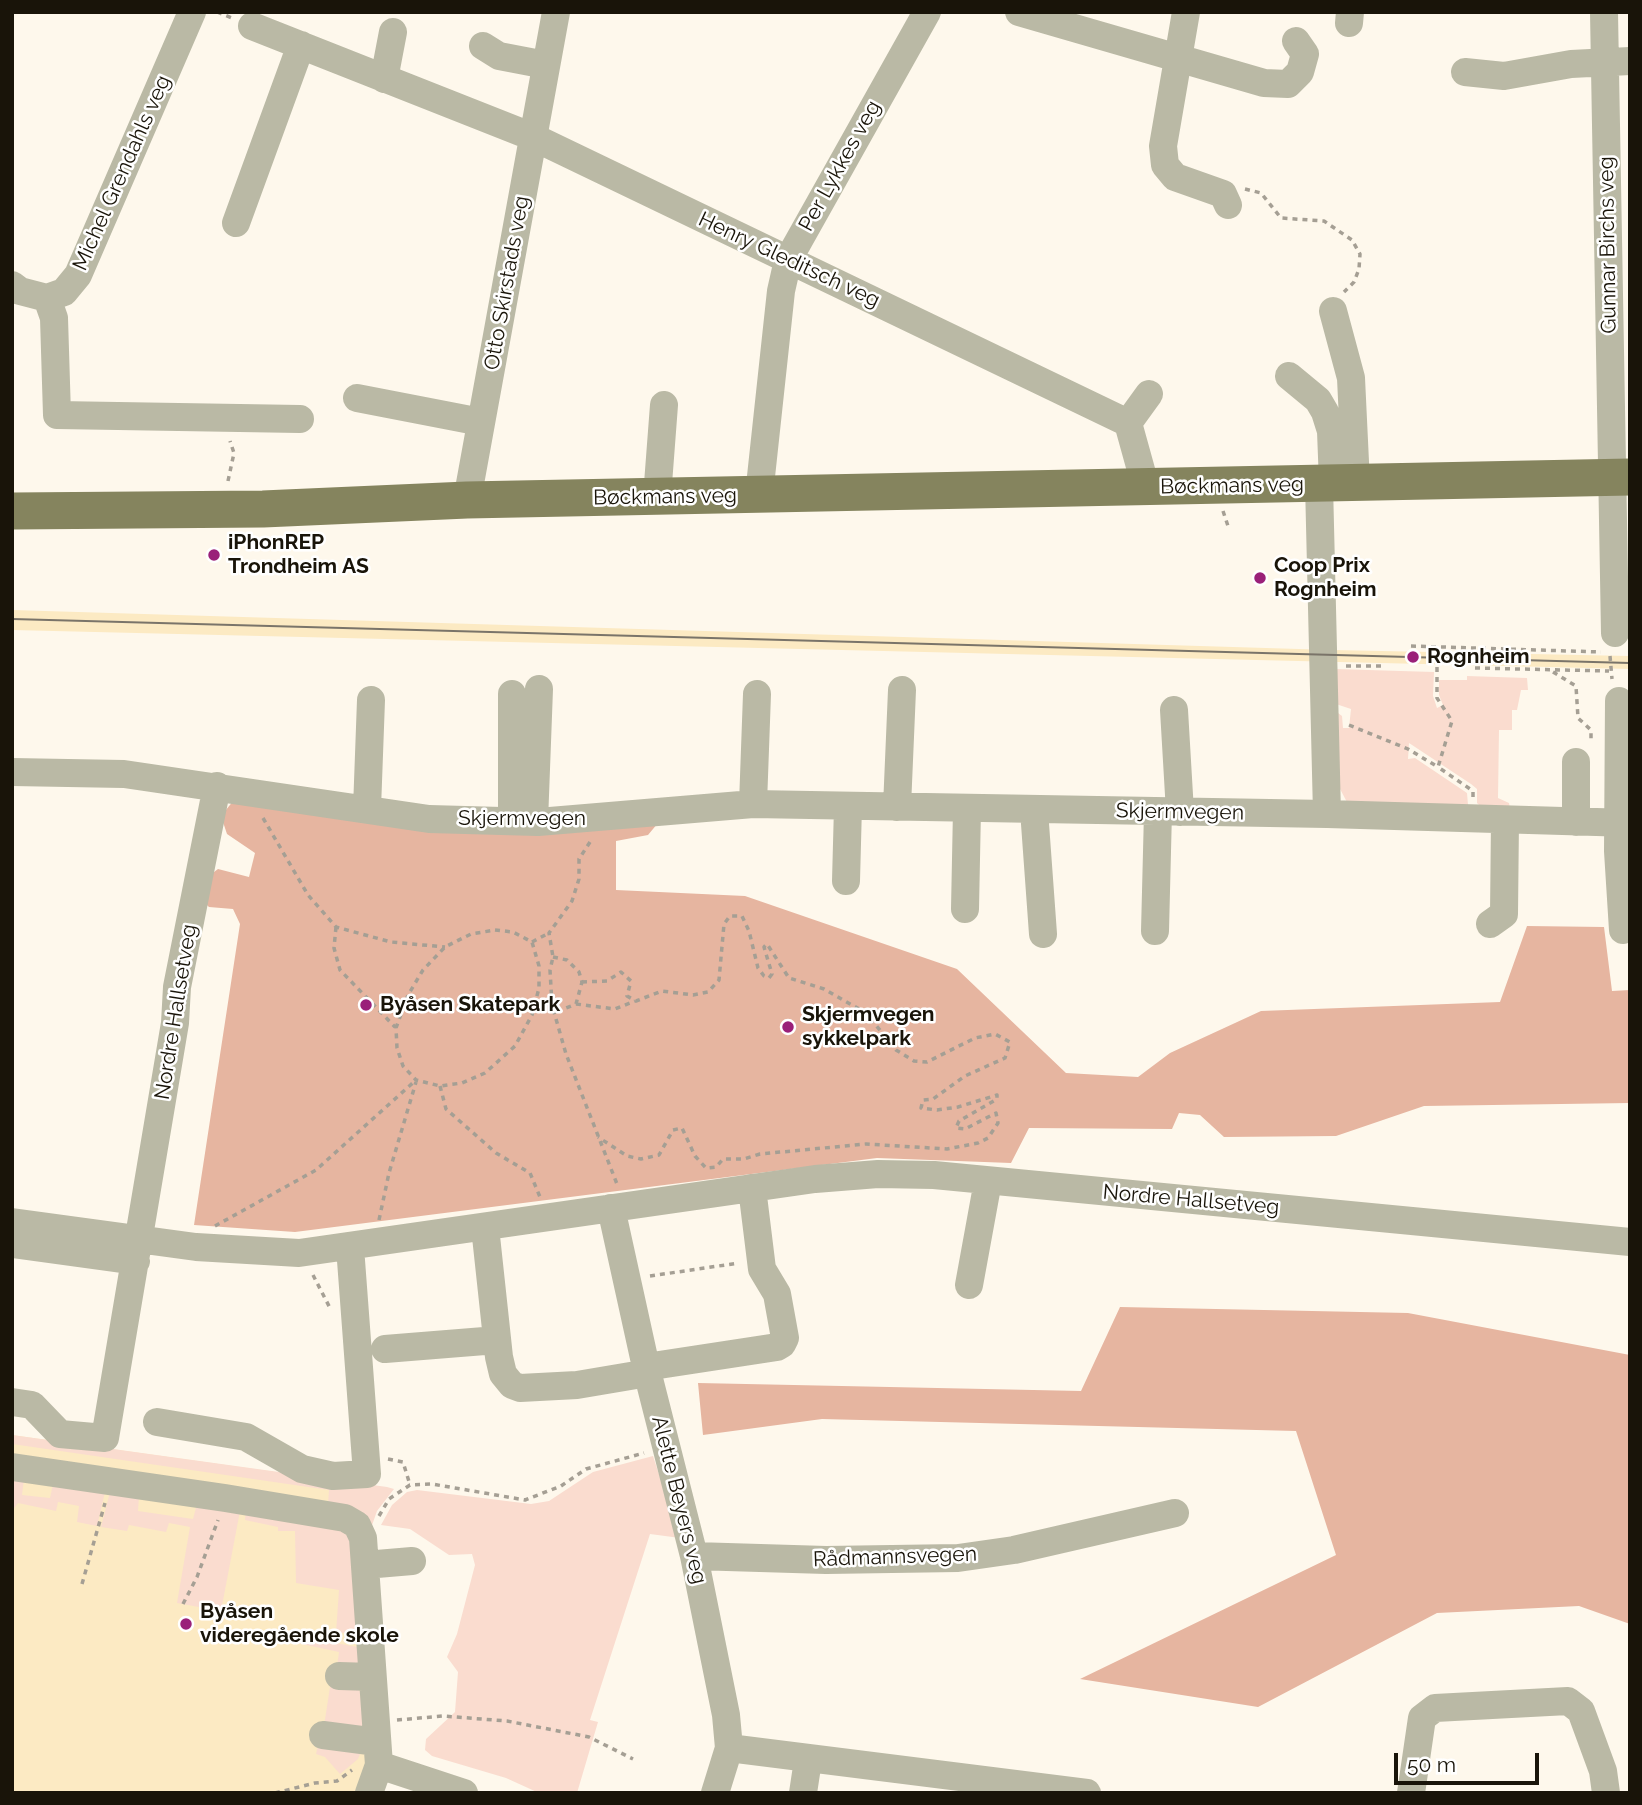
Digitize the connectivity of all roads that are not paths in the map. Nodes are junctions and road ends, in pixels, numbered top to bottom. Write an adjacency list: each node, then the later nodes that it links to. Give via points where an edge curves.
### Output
1 (192, 12): 22 (street, Michel Grendahls veg, via 78,275 64,292)
2 (556, 12): 14 (street, Otto Skirstads veg)
3 (927, 12): 20 (street, Per Lykkes veg)
4 (1186, 12): 12 (street)
5 (1604, 12): 13 (street, Gunnar Birchs veg)
6 (1022, 13): 12 (street)
7 (252, 26): 10 (street, Henry Gleditsch veg)
8 (393, 32): 16 (street)
9 (1296, 41): 12 (street, via 1303,48 1303,62 1288,84 1244,79)
10 (301, 45): 16 (street, Henry Gleditsch veg); 19 (street)
11 (483, 47): 14 (street, via 499,56)
12 (1177, 59): 18 (street, via 1163,146 1166,165 1175,177)
13 (1618, 61): 15 (street, via 1504,76); 31 (street, Gunnar Birchs veg)
14 (545, 65): 17 (street, Otto Skirstads veg)
15 (1465, 72)
16 (384, 79): 17 (street, Henry Gleditsch veg)
17 (533, 137): 20 (street, Henry Gleditsch veg); 29 (street, Otto Skirstads veg)
18 (1225, 200)
19 (236, 223)
20 (788, 260): 30 (street, Henry Gleditsch veg); 34 (street, Per Lykkes veg)
21 (12, 285): 22 (street)
22 (47, 298): 28 (street, via 54,318 57,415)
23 (1334, 311): 32 (street, via 1351,379)
24 (1289, 376): 32 (street, via 1318,400 1325,412)
25 (1149, 394): 30 (street)
26 (357, 398): 29 (street)
27 (664, 405): 35 (street)
28 (300, 419)
29 (481, 422): 36 (street, Otto Skirstads veg)
30 (1128, 423): 33 (street)
31 (1621, 478): 32 (main road, Bøckmans veg); 38 (street)
32 (1336, 483): 33 (main road, Bøckmans veg); 55 (street, Bøckmans veg, via 1323,660)
33 (1146, 488): 34 (main road, Bøckmans veg)
34 (759, 495): 35 (main road, Bøckmans veg)
35 (657, 497): 36 (main road, Bøckmans veg)
36 (467, 500): 37 (main road, Bøckmans veg, via 263,509)
37 (12, 511)
38 (1615, 633)
39 (902, 690): 50 (street)
40 (525, 691): 57 (street)
41 (757, 694): 48 (street)
42 (1619, 701): 59 (street)
43 (363, 709): 51 (street)
44 (1174, 710): 54 (street)
45 (1576, 762): 58 (street)
46 (12, 772): 47 (street, Skjermvegen, via 124,774)
47 (217, 786): 51 (street, Skjermvegen); 74 (street, Nordre Hallsetveg, via 177,987)
48 (753, 804): 49 (street, Skjermvegen); 57 (street, Skjermvegen)
49 (848, 806): 50 (street, Skjermvegen); 60 (street)
50 (898, 807): 52 (street, Skjermvegen)
51 (360, 808): 57 (street, Skjermvegen, via 429,819)
52 (967, 809): 53 (street, Skjermvegen); 61 (street)
53 (1034, 810): 54 (street, Skjermvegen); 65 (street)
54 (1169, 812): 55 (street, Skjermvegen); 64 (street)
55 (1327, 814): 56 (street, Skjermvegen)
56 (1505, 820): 58 (street, Skjermvegen); 62 (street, via 1504,914)
57 (523, 821)
58 (1576, 822): 59 (street, Skjermvegen)
59 (1624, 823): 63 (street)
60 (846, 881)
61 (965, 909)
62 (1490, 924)
63 (1623, 930)
64 (1155, 932)
65 (1043, 934)
66 (988, 1181): 67 (street, Nordre Hallsetveg, via 877,1174); 71 (street, Nordre Hallsetveg); 75 (street)
67 (752, 1188): 68 (street, Nordre Hallsetveg); 78 (street, via 760,1260 777,1294 785,1338 782,1344)
68 (619, 1207): 70 (street, Nordre Hallsetveg); 78 (street, Alette Beyers veg, via 627,1280)
69 (12, 1222): 74 (street, Nordre Hallsetveg)
70 (485, 1227): 73 (street, Nordre Hallsetveg); 76 (street)
71 (1630, 1241)
72 (12, 1244): 74 (street)
73 (362, 1245): 74 (street, Nordre Hallsetveg, via 299,1254); 80 (street, via 357,1341 367,1474 333,1476 302,1469 246,1437)
74 (138, 1250): 79 (street, Nordre Hallsetveg, via 105,1438 60,1434 32,1405)
75 (969, 1285)
76 (497, 1340): 77 (street); 78 (street, via 503,1374 520,1388 577,1385)
77 (385, 1349)
78 (647, 1370): 84 (street, Alette Beyers veg)
79 (12, 1402)
80 (158, 1422)
81 (12, 1467): 83 (street, via 345,1518 357,1525)
82 (1175, 1513): 84 (street, Rådmannsvegen, via 1014,1550 958,1558)
83 (364, 1551): 85 (street); 87 (street)
84 (694, 1556): 89 (street, Alette Beyers veg)
85 (412, 1561)
86 (338, 1676): 87 (street)
87 (372, 1677): 90 (street)
88 (323, 1735): 90 (street)
89 (729, 1748): 91 (street); 95 (street, Alette Beyers veg)
90 (371, 1749): 93 (street); 94 (street)
91 (808, 1760): 92 (street); 96 (street)
92 (1079, 1792)
93 (369, 1793)
94 (464, 1793)
95 (715, 1793)
96 (803, 1793)
97 (1411, 1793): 98 (street, via 1422,1718 1435,1708 1568,1701 1581,1711 1603,1771)
98 (1606, 1793)

